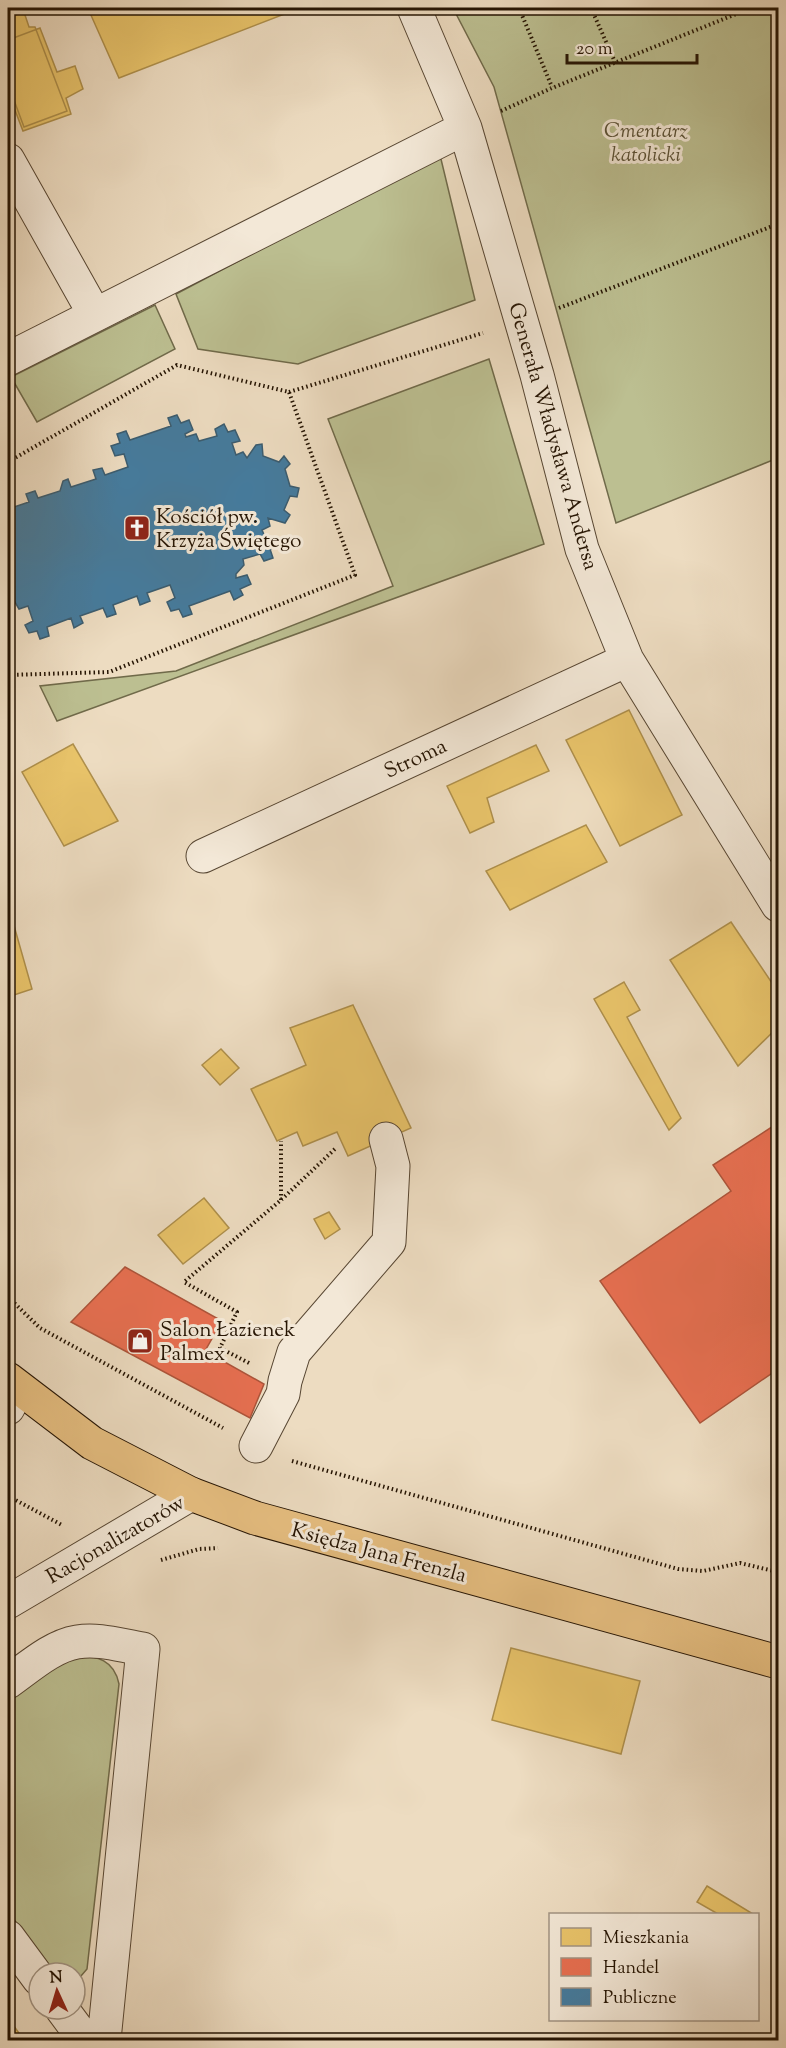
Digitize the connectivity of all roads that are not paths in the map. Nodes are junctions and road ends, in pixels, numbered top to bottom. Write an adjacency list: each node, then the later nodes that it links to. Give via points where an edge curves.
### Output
1 (414, 8): 2 (street, Generała Władysława Andersa)
2 (465, 128): 4 (street); 6 (street, Generała Władysława Andersa, via 582,549)
3 (8, 160): 4 (street)
4 (95, 315): 5 (street)
5 (8, 359)
6 (627, 660): 7 (street, Stroma); 8 (street, Generała Władysława Andersa)
7 (203, 856)
8 (778, 905)
9 (386, 1139): 11 (street, via 393,1166 389,1242 294,1352 283,1394)
10 (11, 1392): 12 (main road, Księdza Jana Frenzla, via 92,1443)
11 (256, 1446)
12 (192, 1494): 13 (street, Racjonalizatorów); 14 (main road, Księdza Jana Frenzla, via 255,1518)
13 (8, 1602)
14 (778, 1662)
15 (8, 1682): 20 (street, via 54,1651 76,1642 143,1649)
16 (8, 1937): 17 (street)
17 (27, 1963)
18 (71, 2021): 19 (street)
19 (85, 2040)
20 (104, 2040)

